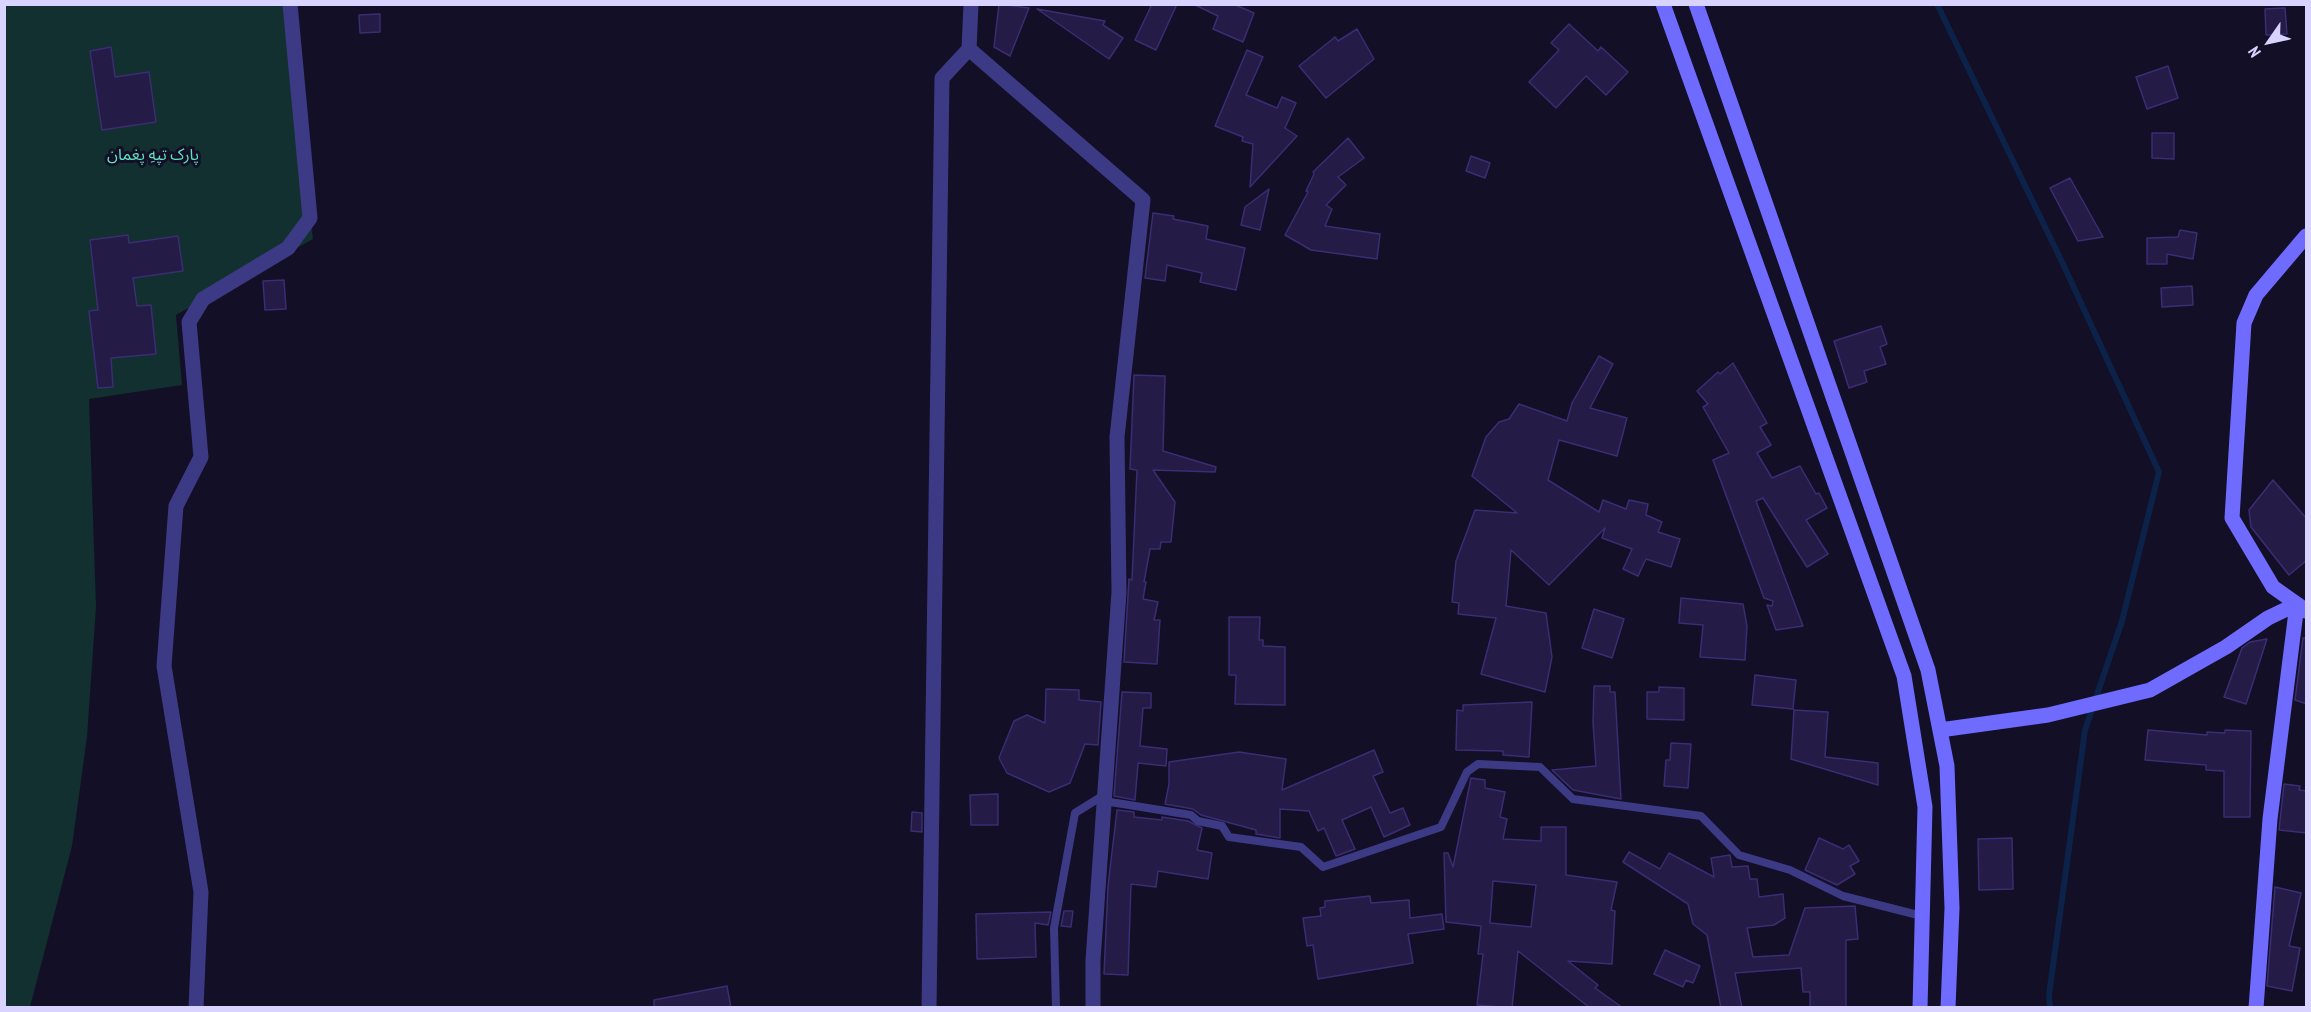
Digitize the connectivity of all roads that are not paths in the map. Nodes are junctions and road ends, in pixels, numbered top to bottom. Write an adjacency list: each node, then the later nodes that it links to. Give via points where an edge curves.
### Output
1 (290, 4): 11 (street, via 310,218 288,248 203,299 189,322 201,458 176,506 164,666 201,892)
2 (971, 4): 5 (street)
3 (1664, 4): 10 (main road, via 1904,676 1924,807)
4 (1696, 4): 8 (main road, via 1928,670)
5 (969, 49): 9 (street, via 1143,200 1117,437 1119,592); 12 (street, via 942,78)
6 (2307, 236): 7 (main road, via 2256,295 2244,323 2232,518 2273,588)
7 (2302, 608): 8 (main road, via 2268,618 2150,690 2048,715); 17 (main road, via 2270,819)
8 (1940, 730): 16 (main road, via 1947,766 1952,896)
9 (1104, 798): 10 (lane, via 1191,815 1198,821 1222,826 1229,837 1301,847 1323,867 1442,827 1467,772 1478,764 1540,767 1572,799 1701,816 1739,855 1790,870 1843,896); 13 (lane, via 1075,813 1054,928); 14 (street)
10 (1922, 916): 15 (main road)
11 (196, 1008)
12 (929, 1008)
13 (1056, 1008)
14 (1093, 1008)
15 (1920, 1008)
16 (1948, 1008)
17 (2256, 1008)

